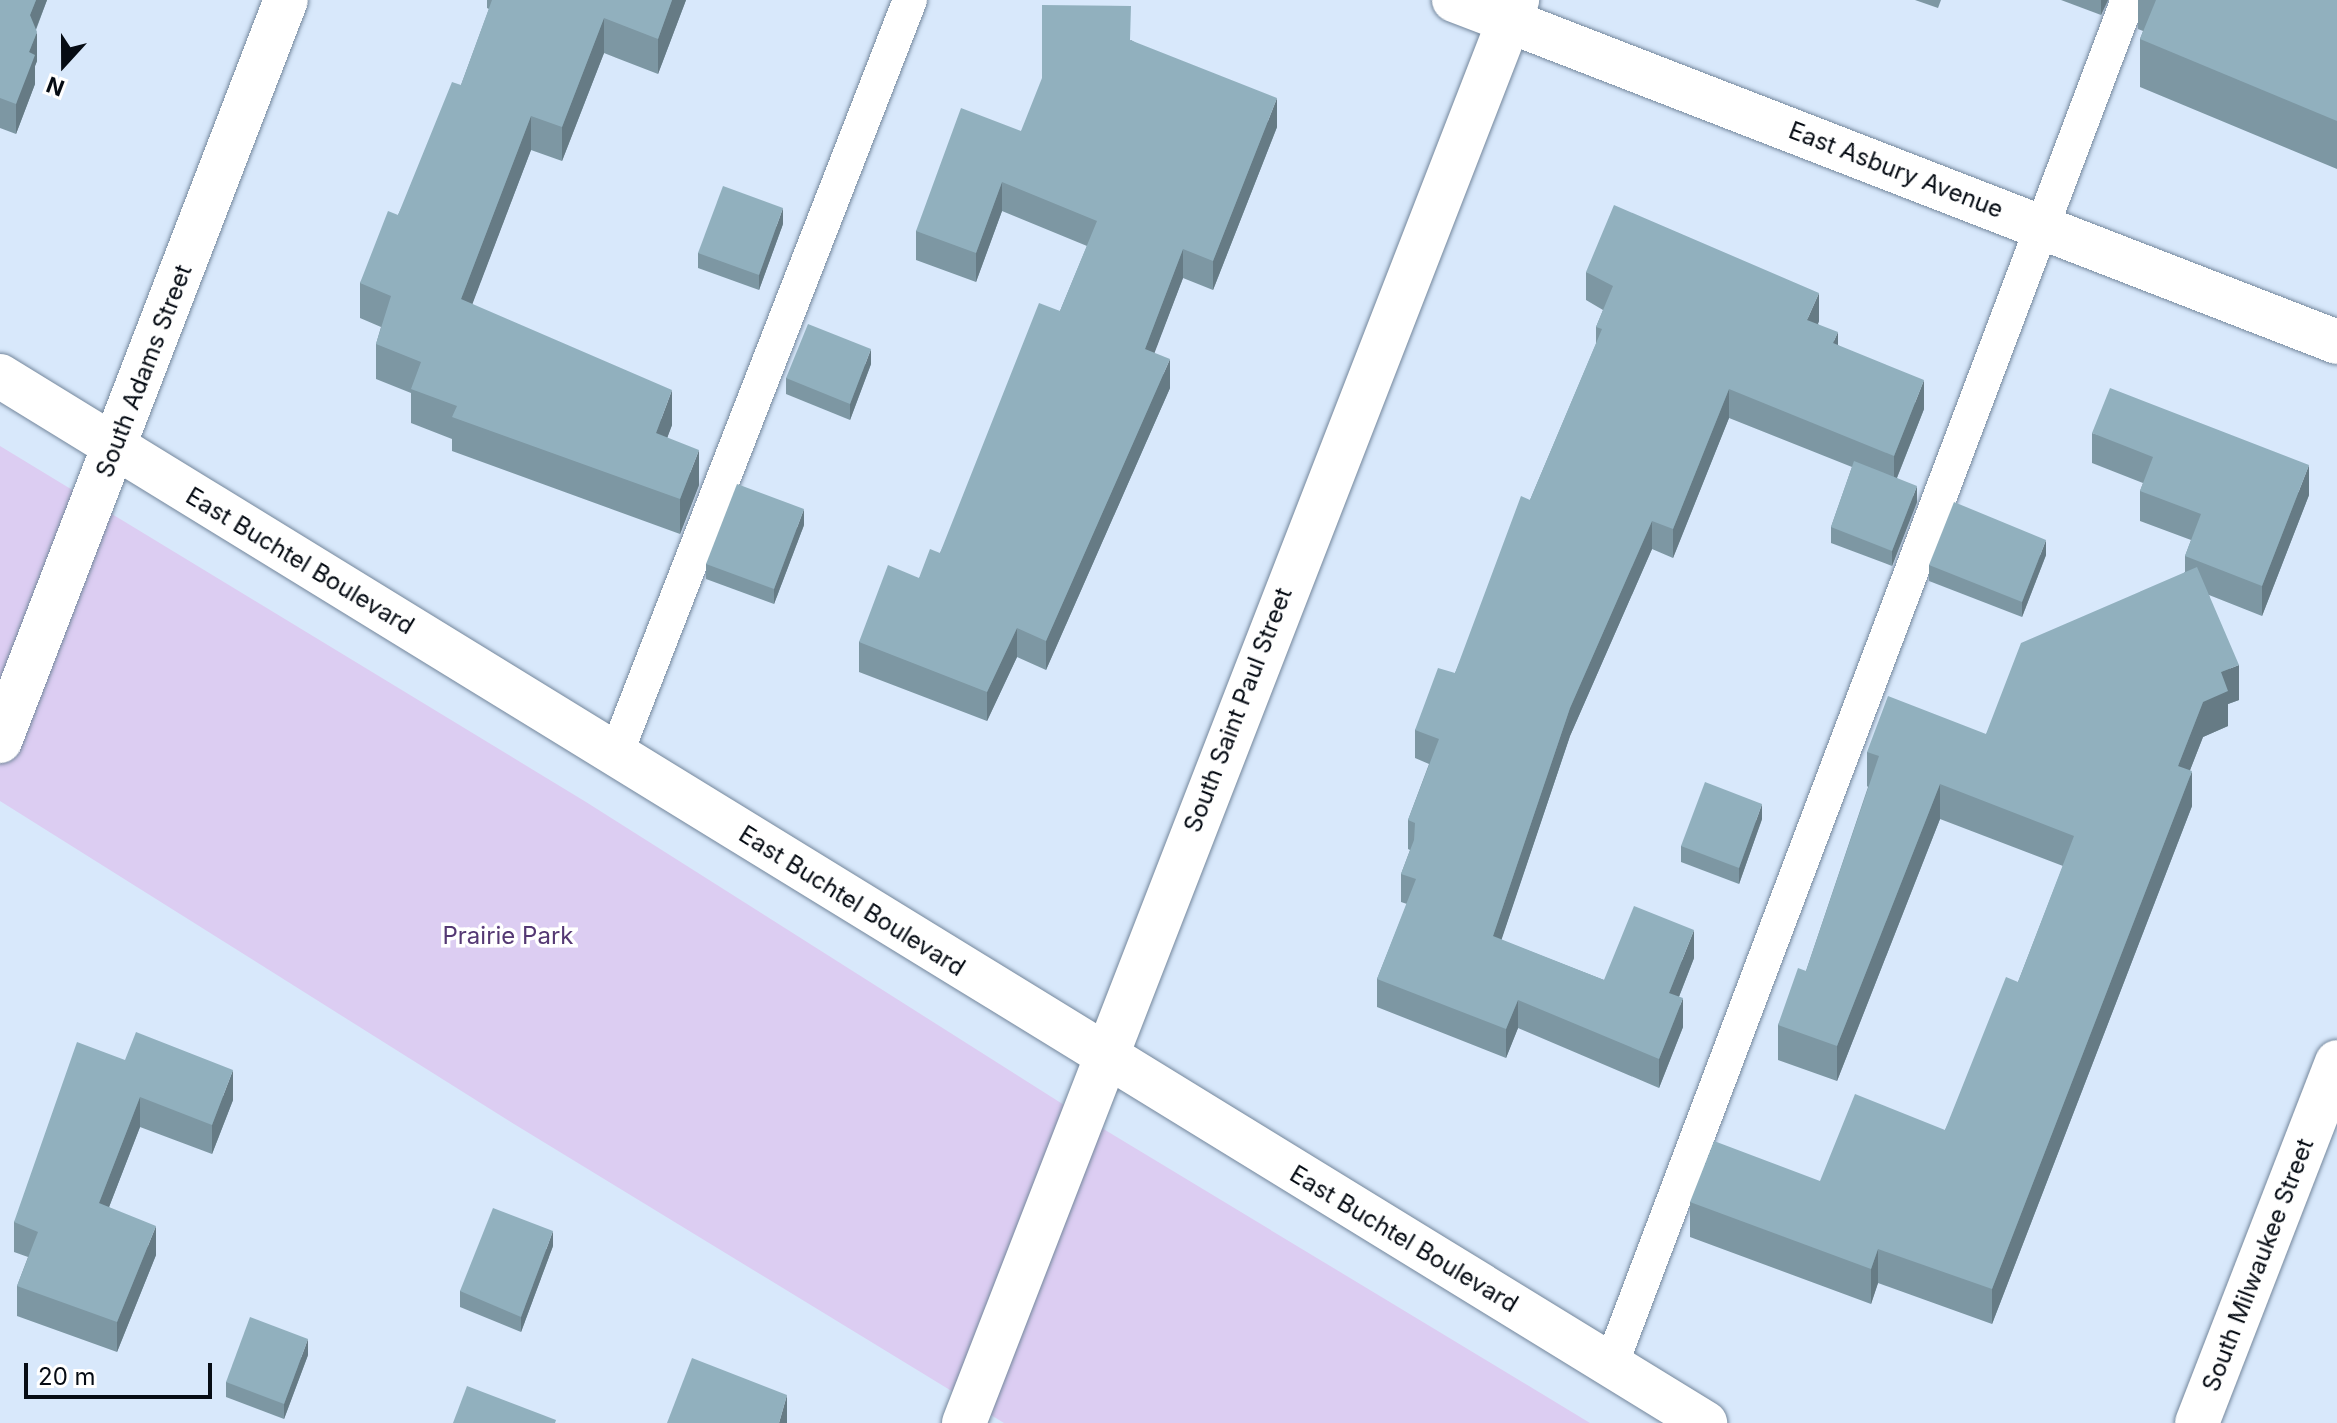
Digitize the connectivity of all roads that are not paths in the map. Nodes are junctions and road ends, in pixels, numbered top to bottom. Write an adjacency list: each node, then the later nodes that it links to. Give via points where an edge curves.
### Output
1 (286, 0): 9 (street, South Adams Street)
2 (910, 0): 11 (lane)
3 (1454, 0): 5 (street, East Asbury Avenue)
4 (2128, 0): 6 (lane)
5 (1513, 10): 6 (street, East Asbury Avenue); 12 (street, South Saint Paul Street)
6 (2040, 226): 7 (street, East Asbury Avenue); 14 (lane)
7 (2337, 342)
8 (0, 376): 9 (street, East Buchtel Boulevard)
9 (114, 447): 10 (street, South Adams Street); 11 (street, East Buchtel Boulevard)
10 (0, 741)
11 (616, 754): 12 (street, East Buchtel Boulevard)
12 (1104, 1058): 14 (street, East Buchtel Boulevard); 15 (street, South Saint Paul Street)
13 (2337, 1062): 17 (street, South Milwaukee Street)
14 (1611, 1365): 16 (street, East Buchtel Boulevard)
15 (964, 1423)
16 (1705, 1423)
17 (2197, 1423)

